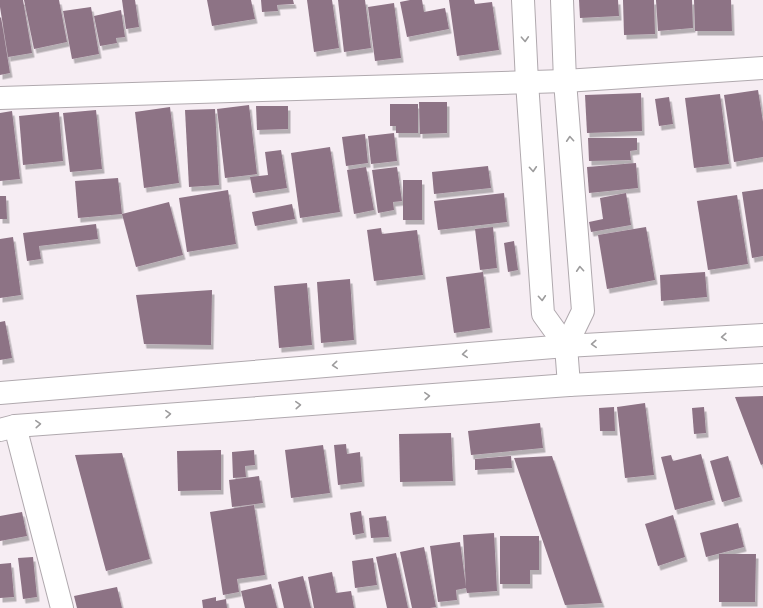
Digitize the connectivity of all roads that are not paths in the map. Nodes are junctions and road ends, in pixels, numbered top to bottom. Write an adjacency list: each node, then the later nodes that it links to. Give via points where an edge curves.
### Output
1 (523, 0): 5 (street, one-way to 5)
2 (562, 0): 4 (street)
3 (763, 68): 4 (street)
4 (565, 81): 5 (street); 8 (street, one-way to 4, via 583,311)
5 (527, 82): 6 (street); 8 (street, one-way to 8, via 543,314)
6 (0, 98)
7 (763, 335): 8 (street, one-way to 8)
8 (566, 346): 10 (street); 11 (street, one-way to 11)
9 (763, 375): 10 (street)
10 (569, 385): 12 (street, one-way to 10)
11 (0, 393)
12 (8, 428): 13 (street)
13 (62, 608)

